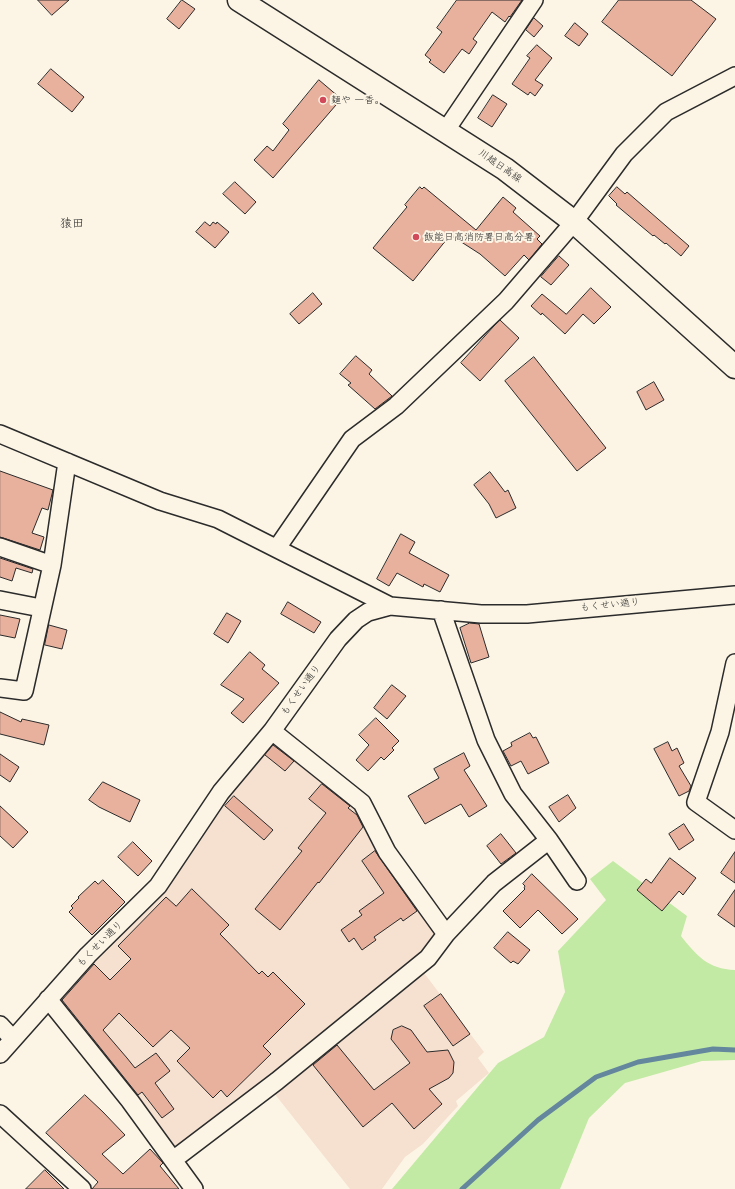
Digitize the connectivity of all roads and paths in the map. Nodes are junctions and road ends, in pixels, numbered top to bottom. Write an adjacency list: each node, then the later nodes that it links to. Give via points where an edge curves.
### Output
1 (239, 0): 4 (main road, 川越日高線)
2 (534, 0): 4 (street)
3 (735, 76): 5 (street, via 666,112 624,154)
4 (446, 130): 5 (main road, 川越日高線, via 505,169)
5 (574, 222): 6 (main road, 川越日高線); 10 (street, via 506,301 448,358 396,406 352,439)
6 (735, 367)
7 (0, 434): 8 (street)
8 (67, 462): 10 (street, via 160,501 218,519); 11 (street)
9 (0, 547): 11 (street)
10 (277, 548): 14 (street)
11 (52, 565): 15 (street)
12 (735, 595): 16 (street, もくせい通り, via 527,614 481,614)
13 (0, 600): 15 (street)
14 (390, 606): 16 (street, もくせい通り); 19 (street, もくせい通り, via 368,612 342,634)
15 (41, 608): 18 (street, via 24,691)
16 (440, 610): 21 (street, via 486,740 512,794)
17 (735, 663): 20 (street, via 720,732 696,802)
18 (0, 688)
19 (272, 731): 23 (street, via 362,803 387,852); 24 (street, もくせい通り, via 221,792 158,886 88,955)
20 (735, 830)
21 (549, 840): 22 (street); 23 (street, via 494,883)
22 (577, 881)
23 (446, 934): 29 (street, via 428,958 278,1081)
24 (48, 999): 26 (street, もくせい通り); 29 (street, via 130,1101)
25 (0, 1025): 26 (street)
26 (13, 1039): 27 (street, もくせい通り)
27 (0, 1054)
28 (0, 1114): 30 (street)
29 (173, 1160): 31 (street)
30 (82, 1189)
31 (194, 1189)

